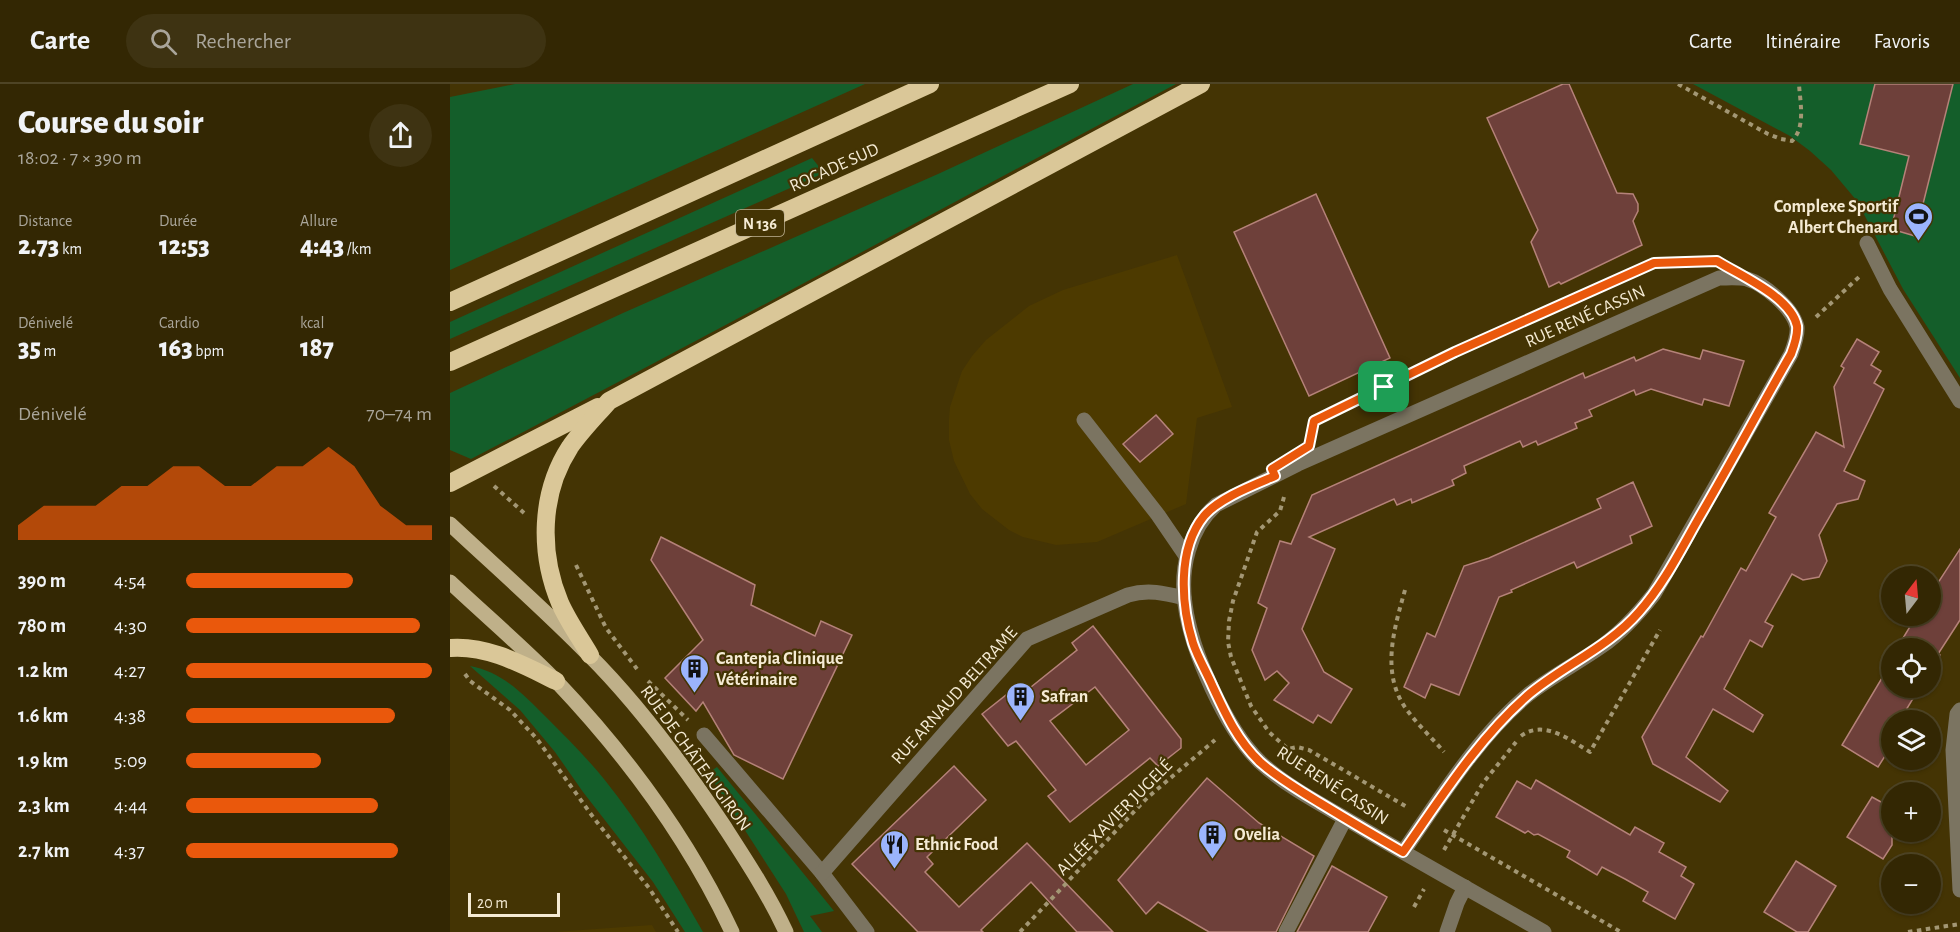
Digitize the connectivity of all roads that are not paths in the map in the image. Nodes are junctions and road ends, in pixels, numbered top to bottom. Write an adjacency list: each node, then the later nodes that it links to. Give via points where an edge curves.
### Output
1 (930, 84): 5 (highway, ROCADE SUD)
2 (1070, 84): 6 (highway, ROCADE SUD / N 136)
3 (1201, 84): 8 (highway)
4 (1867, 243): 7 (street, via 1890,289)
5 (450, 302)
6 (450, 362)
7 (1960, 400)
8 (609, 401): 10 (highway); 16 (highway, via 569,448 552,490 545,533 550,575 561,605)
9 (1084, 420): 12 (street)
10 (450, 483)
11 (450, 524): 16 (main road, RUE DE CHÂTEAUGIRON)
12 (1186, 556): 14 (street, RUE RENÉ CASSIN); 21 (street, RUE RENÉ CASSIN, via 1197,527 1216,505 1719,278 1746,279 1763,286 1792,316 1797,328 1791,354 1654,594 1603,645 1557,673 1502,720)
13 (450, 582): 17 (main road)
14 (1184, 598): 20 (street, RUE RENÉ CASSIN, via 1194,645 1231,726 1245,746 1269,770); 22 (street, RUE ARNAUD BELTRAME, via 1140,591 1026,639)
15 (450, 648): 17 (highway, via 487,652)
16 (590, 655): 26 (main road, RUE DE CHÂTEAUGIRON, via 643,715 699,789 744,856)
17 (556, 681): 25 (main road, via 647,788 684,842)
18 (1960, 710): 24 (street, via 1953,750)
19 (704, 735): 22 (street)
20 (1345, 819): 21 (street, RUE RENÉ CASSIN); 28 (street)
21 (1403, 852): 23 (street, RUE RENÉ CASSIN)
22 (822, 873): 27 (street)
23 (1465, 887): 29 (street); 30 (street, RUE RENÉ CASSIN)
24 (1960, 890)
25 (732, 932)
26 (786, 932)
27 (867, 932)
28 (1286, 932)
29 (1447, 932)
30 (1544, 932)

